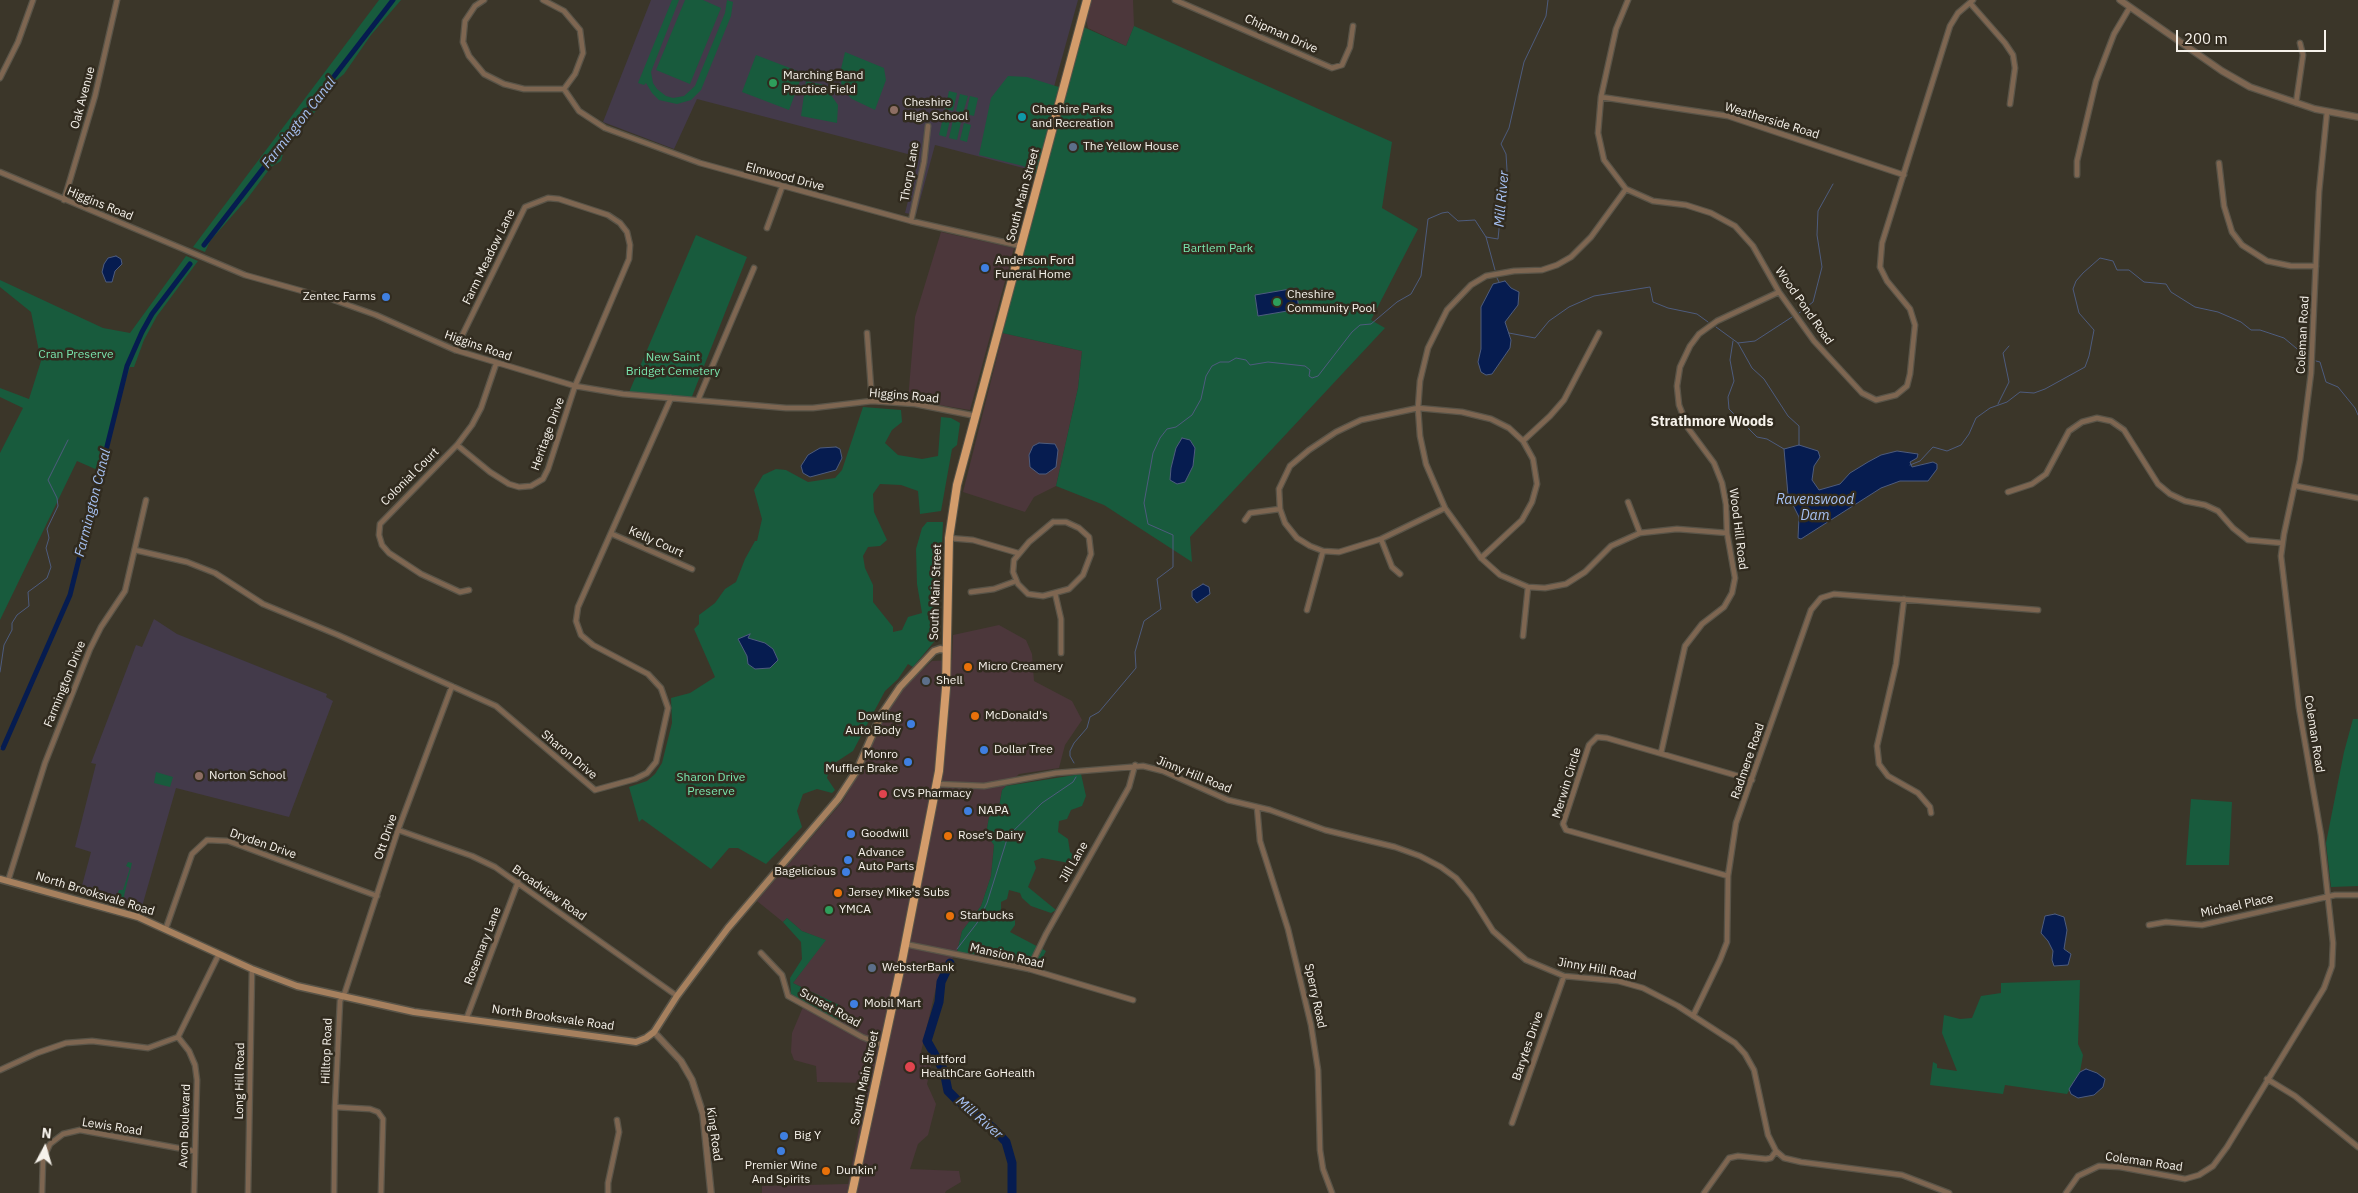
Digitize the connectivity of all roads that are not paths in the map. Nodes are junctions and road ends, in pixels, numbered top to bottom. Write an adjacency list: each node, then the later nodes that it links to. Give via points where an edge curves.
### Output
1 (33, 0): 13 (street, via 18,42)
2 (117, 0): 27 (street, Oak Avenue, via 95,96)
3 (484, 0): 14 (street, via 475,6 465,21 463,42 469,56 484,74 524,89)
4 (543, 0): 14 (street, via 564,11 580,30 583,53 575,74)
5 (1087, 0): 30 (highway, South Main Street)
6 (1175, 0): 11 (street, Chipman Drive, via 1332,68 1342,65 1350,47)
7 (1628, 0): 15 (street, via 1616,29)
8 (2120, 0): 10 (street)
9 (1972, 2): 17 (street, via 2013,56 2015,68); 23 (street, Wood Pond Road, via 1958,13 1950,26)
10 (2130, 7): 16 (street, via 2240,82); 24 (street, via 2114,34 2096,81 2077,161)
11 (1353, 26)
12 (2300, 43): 16 (street, via 2303,55)
13 (0, 78)
14 (564, 89): 25 (street, Elmwood Drive, via 579,111 605,128 700,163)
15 (1601, 97): 23 (street, Weatherside Road, via 1728,116); 26 (street, via 1598,133 1604,160)
16 (2296, 103): 18 (street)
17 (2010, 104)
18 (2327, 112): 19 (street); 31 (street, Coleman Road, via 2320,174)
19 (2358, 117)
20 (928, 126): 28 (street, Thorp Lane)
21 (2219, 163): 31 (street, via 2224,206 2232,232 2242,245 2267,261 2291,266)
22 (0, 172): 27 (street, Higgins Road)
23 (1904, 175): 33 (street, Wood Pond Road, via 1879,257 1887,281 1910,309 1916,325 1910,374 1904,389 1882,400 1862,393 1814,341)
24 (2077, 175)
25 (782, 187): 28 (street, Elmwood Drive); 29 (street)
26 (1626, 189): 33 (street, Wood Pond Road, via 1653,200 1710,213 1735,226 1753,246); 42 (street, via 1571,257 1542,270 1508,271 1486,276 1458,297 1443,318 1428,350 1420,381)
27 (64, 200): 36 (street, Higgins Road, via 245,274 376,315)
28 (911, 221): 30 (street, Elmwood Drive)
29 (767, 228)
30 (1021, 246): 43 (highway, South Main Street)
31 (2316, 266): 46 (street, Coleman Road, via 2312,368)
32 (754, 268): 40 (street)
33 (1779, 292): 55 (street, Wood Hill Road, via 1717,321 1699,334 1680,367 1679,405 1688,428 1714,463 1722,483)
34 (867, 333): 41 (street)
35 (1599, 333): 44 (street, via 1564,400)
36 (455, 350): 37 (street, Higgins Road); 38 (street, Farm Meadow Lane, via 525,207 548,198 559,199 608,215 627,232 630,245 629,258)
37 (496, 364): 38 (street, Higgins Road); 45 (street, Colonial Court, via 481,408)
38 (575, 386): 39 (street, Higgins Road); 45 (street, Heritage Drive, via 548,469 543,478 531,486 509,484)
39 (671, 398): 40 (street, Higgins Road); 56 (street, Sharon Drive)
40 (698, 400): 41 (street, Higgins Road, via 814,408)
41 (872, 401): 43 (street, Higgins Road, via 916,404)
42 (1418, 408): 44 (street, via 1462,412 1491,419 1509,428); 51 (street, via 1426,464); 52 (street, via 1361,420 1308,450 1290,466 1284,478 1280,489)
43 (976, 416): 57 (highway, South Main Street, via 957,485)
44 (1523, 441): 63 (street, via 1533,459 1537,484 1532,502 1522,520)
45 (457, 445): 68 (street, Colonial Court, via 387,515 380,524 379,535 382,546 389,553 421,574 460,592)
46 (2296, 486): 48 (street); 59 (street, Coleman Road)
47 (2008, 492): 59 (street, via 2032,484 2046,474 2069,431 2082,422 2097,418 2111,421 2124,430 2158,484 2170,494 2218,511 2248,540)
48 (2358, 498)
49 (146, 500): 60 (street, Farmington Drive)
50 (1628, 502): 54 (street)
51 (1444, 508): 58 (street); 63 (street)
52 (1280, 509): 53 (street, via 1250,514); 61 (street, via 1285,523 1297,538)
53 (1245, 520)
54 (1640, 533): 55 (street, via 1677,529); 67 (street, via 1611,546 1586,572 1566,584)
55 (1727, 533): 78 (street, Wood Hill Road, via 1735,578 1732,594 1724,607 1702,624 1685,646)
56 (612, 534): 64 (street, Kelly Court); 77 (street, Sharon Drive, via 578,607 576,621 581,635 593,645 648,674 661,688 668,708 656,762 647,773 595,790 496,706)
57 (949, 538): 62 (street, via 973,540); 75 (highway, South Main Street)
58 (1380, 539): 61 (street, via 1339,552); 65 (street, via 1392,567)
59 (2282, 543): 91 (street, Coleman Road, via 2299,708 2316,801)
60 (135, 550): 77 (street, Sharon Drive, via 186,562 215,573 263,604); 87 (street, Farmington Drive, via 125,592 90,649 45,763)
61 (1323, 551): 72 (street)
62 (1018, 553): 66 (street, via 1013,572); 70 (street, via 1053,522 1066,522 1089,537 1092,554 1083,575 1069,589)
63 (1481, 558): 67 (street, via 1500,575)
64 (692, 569)
65 (1400, 574)
66 (1016, 580): 69 (street, via 994,589); 70 (street, via 1028,594 1043,596)
67 (1528, 587): 74 (street)
68 (469, 590)
69 (971, 592)
70 (1055, 593): 76 (street, via 1061,619)
71 (1904, 599): 73 (street, Radmere Road); 80 (street, Radmere Road, via 1834,594 1821,598 1811,610); 83 (street, via 1896,664 1877,746 1879,764 1888,776 1918,793)
72 (1307, 610)
73 (2038, 610)
74 (1522, 636)
75 (946, 650): 81 (highway, South Main Street); 100 (main road, via 940,655 930,656 891,699 857,770 838,798 728,928)
76 (1061, 653)
77 (452, 686): 84 (street, Ott Drive)
78 (1661, 753): 80 (street, Merwin Circle); 85 (street, Merwin Circle, via 1597,737 1589,744 1564,827)
79 (1135, 766): 81 (street, Jinny Hill Road, via 1051,774 984,786); 82 (street, Jinny Hill Road, via 1155,768 1217,797); 98 (street, Jill Lane, via 1129,787 1061,906)
80 (1752, 780): 85 (street, Radmere Road, via 1736,824)
81 (937, 784): 94 (highway, South Main Street)
82 (1257, 807): 99 (street, Jinny Hill Road, via 1337,834 1406,850 1431,860 1463,886 1493,930 1514,951 1537,966); 124 (street, Sperry Road, via 1262,848 1288,929 1311,1025 1318,1070 1320,1150)
83 (1931, 813)
84 (398, 830): 88 (street, Broadview Road, via 472,856); 90 (street, Ott Drive)
85 (1728, 876): 103 (street, Radmere Road, via 1726,942)
86 (0, 879): 87 (main road, North Brooksvale Road)
87 (8, 880): 93 (main road, North Brooksvale Road, via 139,917)
88 (518, 882): 100 (street, Broadview Road); 104 (street, Rosemary Lane)
89 (2358, 895): 91 (street, Michael Place)
90 (377, 896): 93 (street, Dryden Drive, via 228,841 207,840 192,854); 101 (street, Ott Drive)
91 (2328, 897): 92 (street, Michael Place, via 2202,925 2160,922); 109 (street, Coleman Road, via 2333,943 2330,973)
92 (2149, 925)
93 (166, 928): 96 (main road, North Brooksvale Road)
94 (905, 944): 98 (street, Mansion Road); 107 (highway, South Main Street)
95 (761, 953): 107 (street, Sunset Road, via 782,976 788,996)
96 (219, 954): 97 (main road, North Brooksvale Road); 106 (street)
97 (252, 969): 101 (main road, North Brooksvale Road, via 297,986); 118 (street, Long Hill Road)
98 (1030, 969): 102 (street, Mansion Road)
99 (1564, 976): 103 (street, Jinny Hill Road, via 1630,984 1664,998); 112 (street, Barytes Drive)
100 (677, 996): 105 (main road)
101 (342, 997): 104 (main road, North Brooksvale Road, via 414,1012); 110 (street, Hilltop Road, via 338,1008)
102 (1133, 1000)
103 (1693, 1016): 115 (street, Jinny Hill Road, via 1734,1043 1749,1060 1756,1076 1768,1135)
104 (467, 1017): 105 (main road, North Brooksvale Road, via 636,1042)
105 (654, 1032): 122 (street, King Road, via 681,1061 692,1080 703,1114)
106 (178, 1037): 108 (street, via 148,1048 92,1041 66,1043); 114 (street, Avon Boulevard, via 189,1051 197,1080)
107 (883, 1045): 123 (highway, South Main Street)
108 (0, 1070)
109 (2267, 1079): 113 (street, via 2311,1108); 127 (street, Coleman Road, via 2227,1147 2205,1172 2178,1179 2099,1166 2078,1176)
110 (335, 1107): 119 (street, Hilltop Road); 120 (street, via 370,1109 383,1119)
111 (617, 1120): 121 (street, via 619,1132)
112 (1512, 1123)
113 (2358, 1147)
114 (194, 1151): 116 (street, Lewis Road, via 80,1130 63,1134 50,1144 43,1159); 117 (street, Avon Boulevard)
115 (1776, 1151): 125 (street, via 1766,1159 1729,1158); 126 (street, via 1793,1160 1902,1175)
116 (42, 1193)
117 (194, 1193)
118 (248, 1193)
119 (334, 1193)
120 (381, 1193)
121 (608, 1193)
122 (711, 1193)
123 (852, 1193)
124 (1332, 1193)
125 (1704, 1193)
126 (1949, 1193)
127 (2066, 1193)

